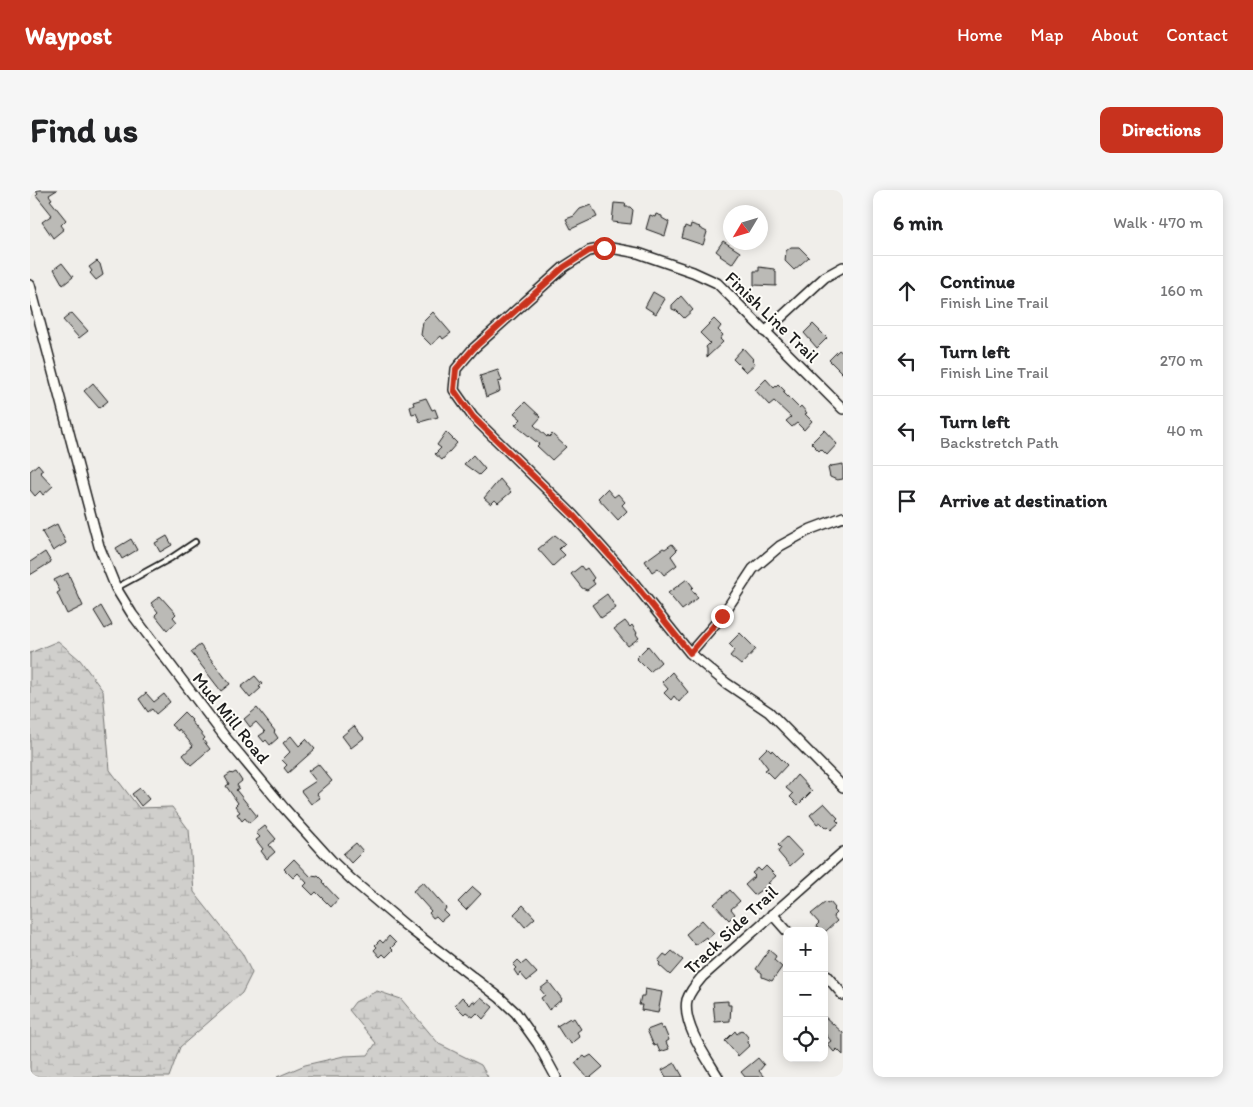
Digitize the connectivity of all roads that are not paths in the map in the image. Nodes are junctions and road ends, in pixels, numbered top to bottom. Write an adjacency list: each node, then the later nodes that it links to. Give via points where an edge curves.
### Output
1 (843, 268): 3 (street, via 825,277)
2 (30, 284): 7 (street, Mud Mill Road, via 99,546)
3 (765, 332): 4 (street, Finish Line Trail); 8 (street, Finish Line Trail, via 717,284 638,253 604,248 589,251 564,267 473,349 456,369 454,390 473,417 573,515 634,583)
4 (843, 409)
5 (843, 517): 8 (street, via 780,546 754,569 722,616)
6 (195, 542): 7 (lane)
7 (116, 588): 15 (street, Mud Mill Road, via 225,737 325,854 406,925 500,998 526,1025)
8 (690, 653): 9 (street, Finish Line Trail, via 769,712)
9 (843, 787)
10 (843, 852): 11 (street, Track Side Trail)
11 (772, 914): 12 (street); 16 (street, Track Side Trail, via 702,977 687,1002 691,1030)
12 (783, 927)
13 (828, 978): 14 (street)
14 (843, 995)
15 (556, 1077)
16 (718, 1077)

